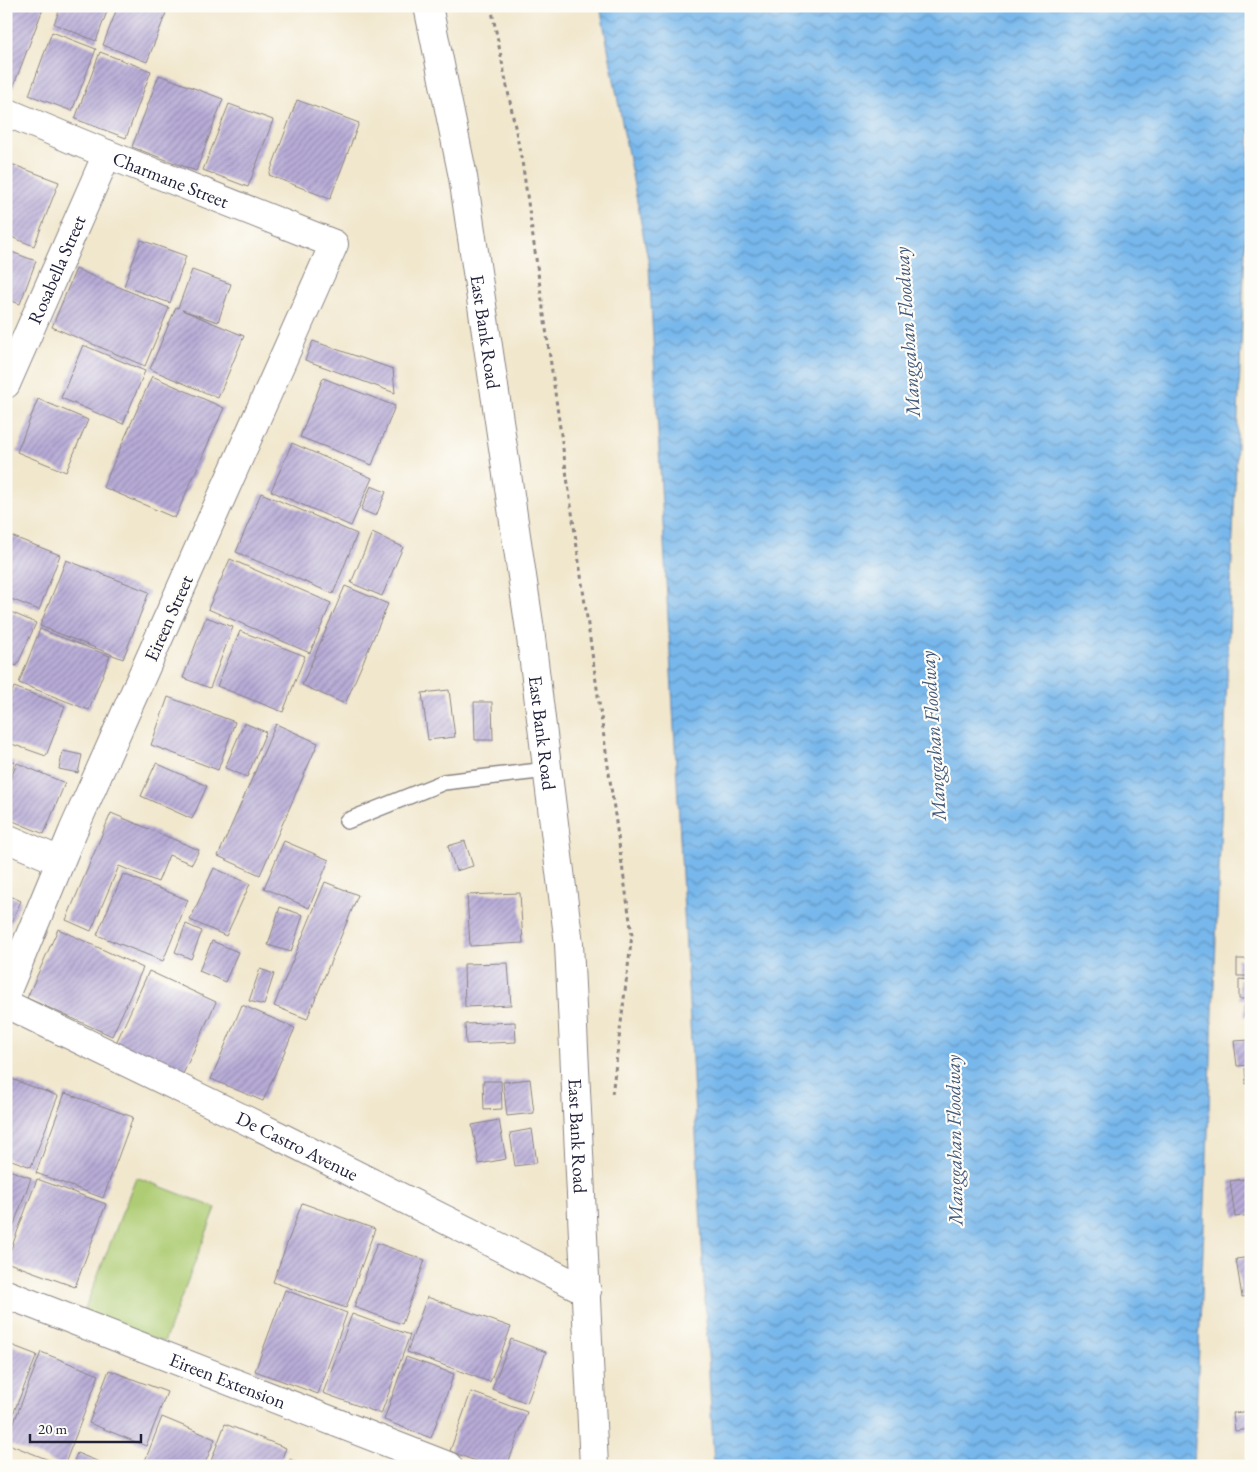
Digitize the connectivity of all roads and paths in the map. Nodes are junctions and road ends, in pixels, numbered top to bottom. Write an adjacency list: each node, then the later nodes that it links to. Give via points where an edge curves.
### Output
1 (428, 6): 7 (street, East Bank Road, via 463,177 530,630)
2 (491, 6): 13 (path, via 524,167 632,935)
3 (6, 112): 4 (street, Charmane Street)
4 (107, 154): 5 (street, Charmane Street); 6 (street, Rosabella Street)
5 (334, 244): 10 (street, Eireen Street)
6 (6, 384)
7 (547, 770): 8 (lane, via 444,782); 14 (street, East Bank Road, via 568,944)
8 (347, 821)
9 (6, 838): 10 (street)
10 (60, 861): 11 (street, Eireen Street)
11 (6, 993)
12 (6, 1004): 14 (street, De Castro Avenue, via 283,1138)
13 (610, 1104)
14 (587, 1292): 17 (street, East Bank Road)
15 (6, 1294): 16 (street, Eireen Extension)
16 (448, 1466)
17 (594, 1466)

